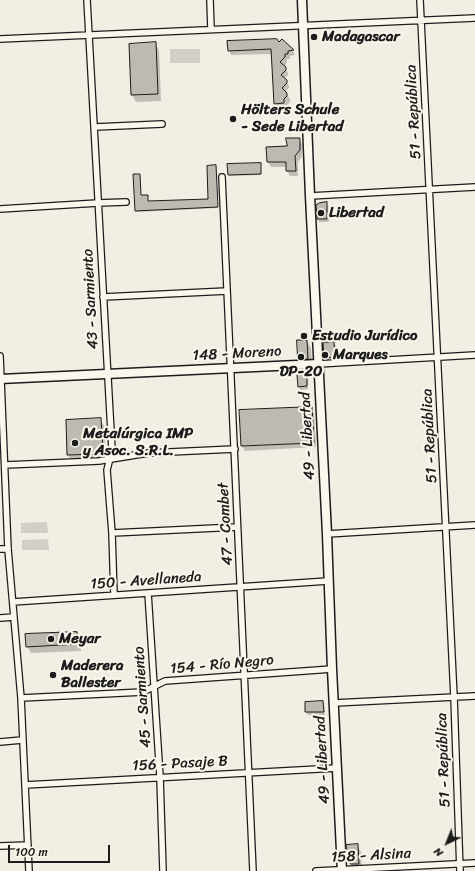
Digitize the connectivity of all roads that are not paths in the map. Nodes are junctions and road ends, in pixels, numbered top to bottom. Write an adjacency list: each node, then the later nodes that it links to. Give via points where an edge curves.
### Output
1 (87, 0): 9 (street, 43 - Sarmiento)
2 (210, 0): 8 (street)
3 (302, 0): 7 (street, 49 - Libertad)
4 (420, 0): 6 (street, 51 - República)
5 (475, 18): 6 (street)
6 (421, 20): 7 (street); 15 (street, 51 - República)
7 (303, 26): 8 (street); 16 (street, 49 - Libertad)
8 (211, 29): 9 (street)
9 (88, 35): 10 (street); 12 (street, 43 - Sarmiento)
10 (0, 40)
11 (162, 124): 12 (street)
12 (95, 127): 18 (street, 43 - Sarmiento)
13 (222, 177): 20 (street, 47 - Combet)
14 (475, 187): 15 (street)
15 (430, 189): 16 (street); 24 (street, 51 - República)
16 (310, 196): 25 (street, 49 - Libertad)
17 (126, 202): 18 (street)
18 (98, 203): 19 (street); 21 (street, 43 - Sarmiento)
19 (0, 209)
20 (227, 290): 21 (street); 26 (street, 47 - Combet)
21 (103, 297): 27 (street, 43 - Sarmiento)
22 (0, 356): 28 (street)
23 (475, 356): 24 (street, 148 - Moreno)
24 (438, 357): 25 (street, 148 - Moreno); 33 (street, 51 - República)
25 (318, 364): 26 (street, 148 - Moreno); 36 (street, 49 - Libertad)
26 (231, 368): 27 (street, 148 - Moreno); 29 (street, 47 - Combet)
27 (108, 374): 28 (street, 148 - Moreno); 30 (street, 43 - Sarmiento, via 112,450)
28 (1, 379): 31 (street)
29 (235, 449): 30 (street, via 148,453); 34 (street, 47 - Combet)
30 (110, 460): 31 (street); 35 (street, 43 - Sarmiento, via 107,470)
31 (5, 465): 38 (street)
32 (475, 525): 33 (street)
33 (446, 526): 36 (street); 51 (street, 51 - República)
34 (237, 527): 35 (street); 40 (street, 47 - Combet)
35 (112, 533): 42 (street, 43 - Sarmiento)
36 (327, 534): 39 (street, 49 - Libertad)
37 (0, 549): 38 (street)
38 (8, 549): 43 (street)
39 (328, 581): 40 (street, 150 - Avellaneda); 46 (street, 49 - Libertad)
40 (241, 586): 41 (street, 150 - Avellaneda); 47 (street, 47 - Combet)
41 (148, 593): 42 (street, 150 - Avellaneda); 48 (street, 45 - Sarmiento)
42 (114, 595): 43 (street, 150 - Avellaneda)
43 (13, 602): 44 (street)
44 (14, 617): 45 (street); 50 (street)
45 (0, 618)
46 (332, 669): 47 (street, 154 - Río Negro); 52 (street, 49 - Libertad)
47 (245, 675): 48 (street, 154 - Río Negro, via 165,681); 56 (street, 47 - Combet)
48 (155, 687): 50 (street, 154 - Río Negro, via 143,692); 57 (street, 45 - Sarmiento)
49 (475, 696): 51 (street)
50 (21, 698): 53 (street)
51 (454, 698): 52 (street); 62 (street, 51 - República)
52 (334, 703): 55 (street, 49 - Libertad)
53 (22, 740): 54 (street); 58 (street)
54 (0, 742)
55 (337, 768): 56 (street, 156 - Pasaje B); 63 (street, 49 - Libertad)
56 (249, 773): 57 (street, 156 - Pasaje B); 66 (street, 47 - Combet)
57 (160, 777): 58 (street, 156 - Pasaje B); 65 (street, 45 - Sarmiento)
58 (25, 785): 59 (street)
59 (28, 845): 60 (street); 64 (street)
60 (0, 846)
61 (475, 862): 62 (street, 158 - Alsina)
62 (460, 863): 63 (street, 158 - Alsina); 68 (street, 51 - República)
63 (342, 870): 67 (street, 158 - Alsina)
64 (29, 871)
65 (163, 871)
66 (253, 871)
67 (316, 871)
68 (460, 871)

